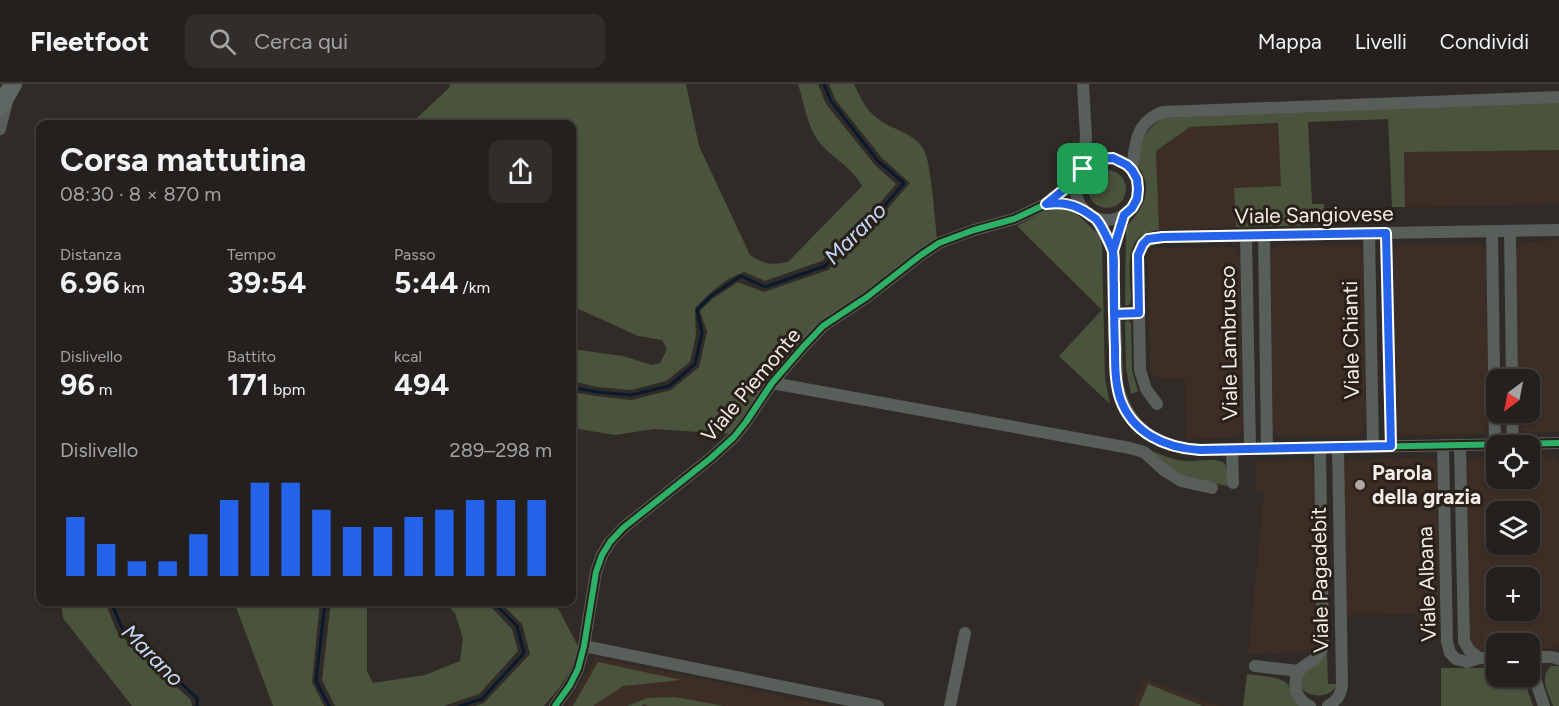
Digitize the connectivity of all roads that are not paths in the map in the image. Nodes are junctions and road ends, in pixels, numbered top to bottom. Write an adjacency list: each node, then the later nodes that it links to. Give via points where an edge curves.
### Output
1 (1083, 84): 5 (street)
2 (7, 94): 4 (street)
3 (1559, 97): 6 (street, via 1163,112 1149,119)
4 (0, 129)
5 (1086, 137): 7 (street, via 1094,150); 9 (street)
6 (1136, 139): 7 (street); 8 (street)
7 (1109, 158): 8 (street); 9 (street, via 1096,159)
8 (1132, 170): 12 (street, via 1137,179 1137,199)
9 (1080, 174): 10 (street, Viale Piemonte); 11 (street, via 1077,196)
10 (1046, 204): 11 (street, Viale Piemonte, via 1074,205); 24 (street, Viale Piemonte, via 1014,219 939,243 823,326)
11 (1091, 215): 12 (street, via 1105,220); 20 (street)
12 (1124, 215): 20 (street)
13 (1559, 230): 15 (street, Viale Sangiovese)
14 (1492, 231): 15 (street, Viale Sangiovese); 17 (street, Viale Sangiovese); 26 (street)
15 (1510, 231): 23 (street)
16 (1369, 233): 17 (street, Viale Sangiovese); 18 (street, Viale Sangiovese); 34 (street, Viale Chianti)
17 (1386, 233): 32 (street, Viale Chianti)
18 (1264, 235): 19 (street, Viale Sangiovese); 38 (street, Viale Lambrusco)
19 (1246, 236): 21 (street, Viale Sangiovese, via 1148,239 1138,255); 37 (street, Viale Lambrusco)
20 (1113, 251): 22 (street)
21 (1139, 313): 22 (street); 25 (street, Viale Sangiovese, via 1140,370 1146,389)
22 (1114, 314): 36 (street, via 1117,383 1126,411 1136,424 1149,435 1182,449)
23 (1512, 369)
24 (772, 383): 40 (street, Viale Piemonte, via 1131,448 1144,452 1181,481); 42 (street, Viale Piemonte, via 734,437 610,542 596,572)
25 (1157, 404)
26 (1495, 435)
27 (1540, 443): 28 (street)
28 (1559, 443)
29 (1486, 444): 31 (street)
30 (1443, 445): 31 (street); 32 (street); 45 (street, Viale Albana, via 1447,642 1456,658 1467,662)
31 (1461, 445): 45 (street, Viale Albana, via 1464,641)
32 (1391, 446): 34 (street)
33 (1338, 447): 34 (street); 35 (street); 54 (street, Viale Pagadebit, via 1342,685 1338,698)
34 (1373, 447)
35 (1320, 448): 38 (street); 48 (street, Viale Pagadebit, via 1323,647)
36 (1232, 449): 37 (street); 39 (street)
37 (1250, 449): 38 (street)
38 (1268, 449)
39 (1233, 483)
40 (1212, 488)
41 (965, 633): 52 (street)
42 (584, 646): 50 (street, Viale Piemonte, via 578,669); 51 (street)
43 (1557, 656): 44 (street)
44 (1540, 657)
45 (1479, 658): 46 (street, Viale Albana)
46 (1486, 658)
47 (1255, 666): 48 (street, Viale Pagadebit)
48 (1299, 671): 53 (street, Viale Pagadebit, via 1296,692)
49 (1538, 687): 55 (street)
50 (555, 706)
51 (878, 706)
52 (950, 706)
53 (1310, 706)
54 (1328, 706)
55 (1544, 706)

